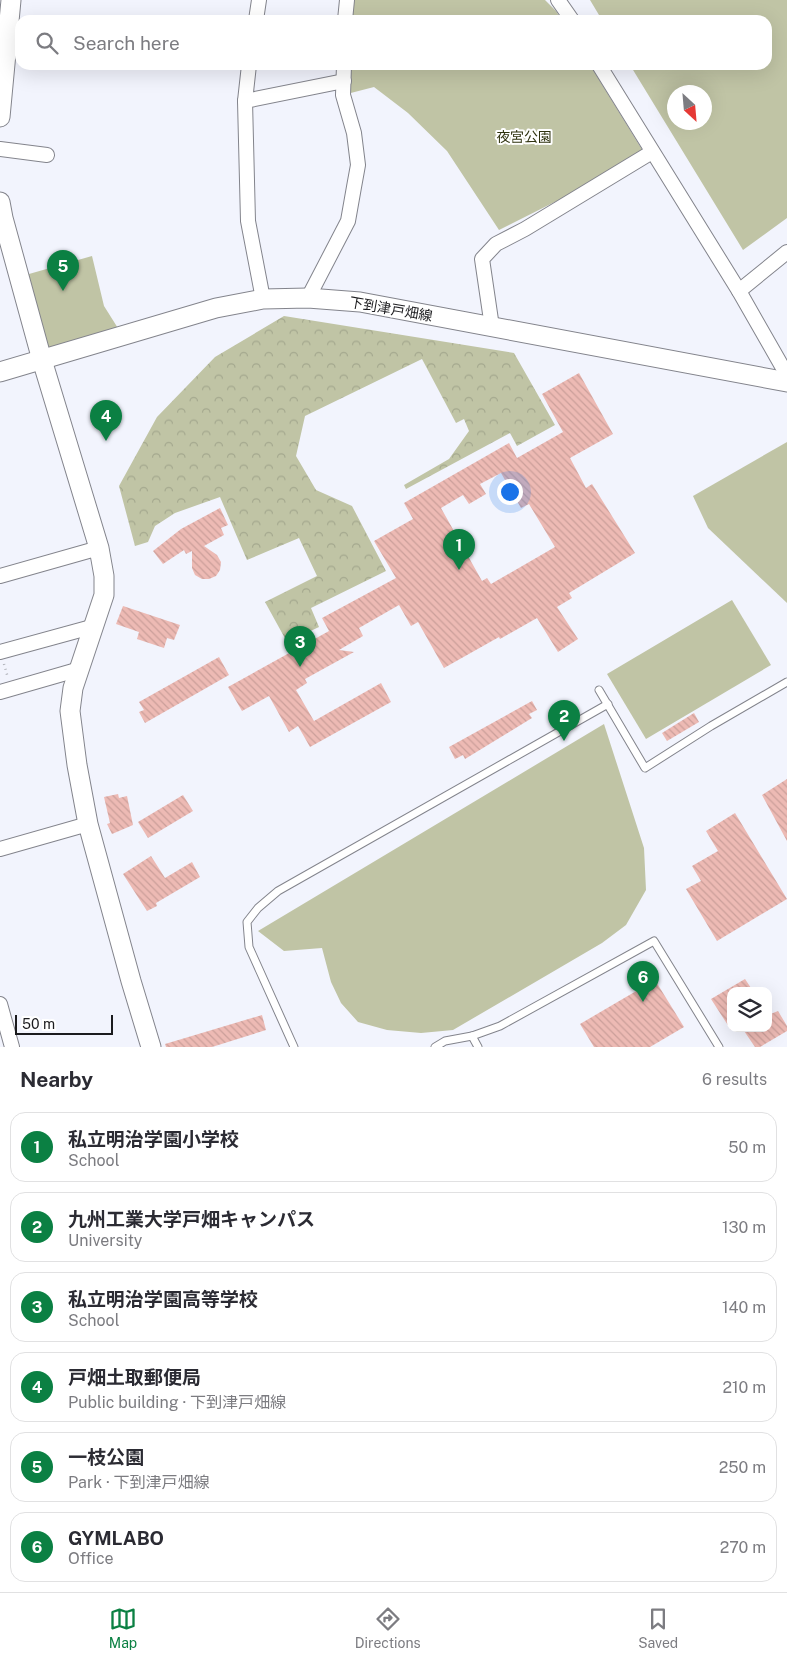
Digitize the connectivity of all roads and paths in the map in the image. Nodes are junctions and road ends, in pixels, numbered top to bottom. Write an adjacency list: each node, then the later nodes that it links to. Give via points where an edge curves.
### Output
1 (11, 0): 8 (street)
2 (259, 0): 5 (street)
3 (347, 0): 6 (street)
4 (558, 0): 7 (street)
5 (257, 15)
6 (346, 15)
7 (568, 15)
8 (10, 21): 14 (street)
9 (249, 70): 13 (street)
10 (344, 70): 12 (street)
11 (602, 70): 16 (street)
12 (344, 81): 13 (street); 21 (street, via 358,166 348,221)
13 (245, 101): 22 (street, via 248,221)
14 (0, 118)
15 (0, 149): 17 (street)
16 (652, 152): 20 (street); 23 (street, via 496,244 482,259)
17 (47, 155)
18 (1, 213): 24 (street)
19 (787, 252): 20 (street)
20 (739, 291): 26 (street)
21 (308, 298): 22 (street, 下到津戸畑線); 23 (street, 下到津戸畑線, via 360,302)
22 (264, 299): 24 (street, 下到津戸畑線, via 207,311)
23 (492, 327): 27 (street, 下到津戸畑線)
24 (42, 360): 25 (street, 下到津戸畑線); 28 (street)
25 (0, 372)
26 (787, 375)
27 (787, 382)
28 (99, 548): 29 (street); 30 (street, via 104,595)
29 (0, 576)
30 (95, 626): 31 (street); 32 (street)
31 (0, 652): 34 (path)
32 (80, 669): 34 (street); 37 (street, via 70,711)
33 (787, 682): 36 (lane, via 645,768)
34 (6, 690)
35 (599, 690): 36 (lane)
36 (608, 704): 43 (lane, via 278,891 258,908 248,922 249,947)
37 (88, 824): 38 (street); 42 (street)
38 (0, 849)
39 (0, 1004): 41 (street)
40 (472, 1036): 44 (lane, via 445,1041); 45 (lane); 46 (lane, via 500,1026 654,941)
41 (12, 1047)
42 (151, 1047)
43 (294, 1047)
44 (434, 1047)
45 (478, 1047)
46 (719, 1047)

